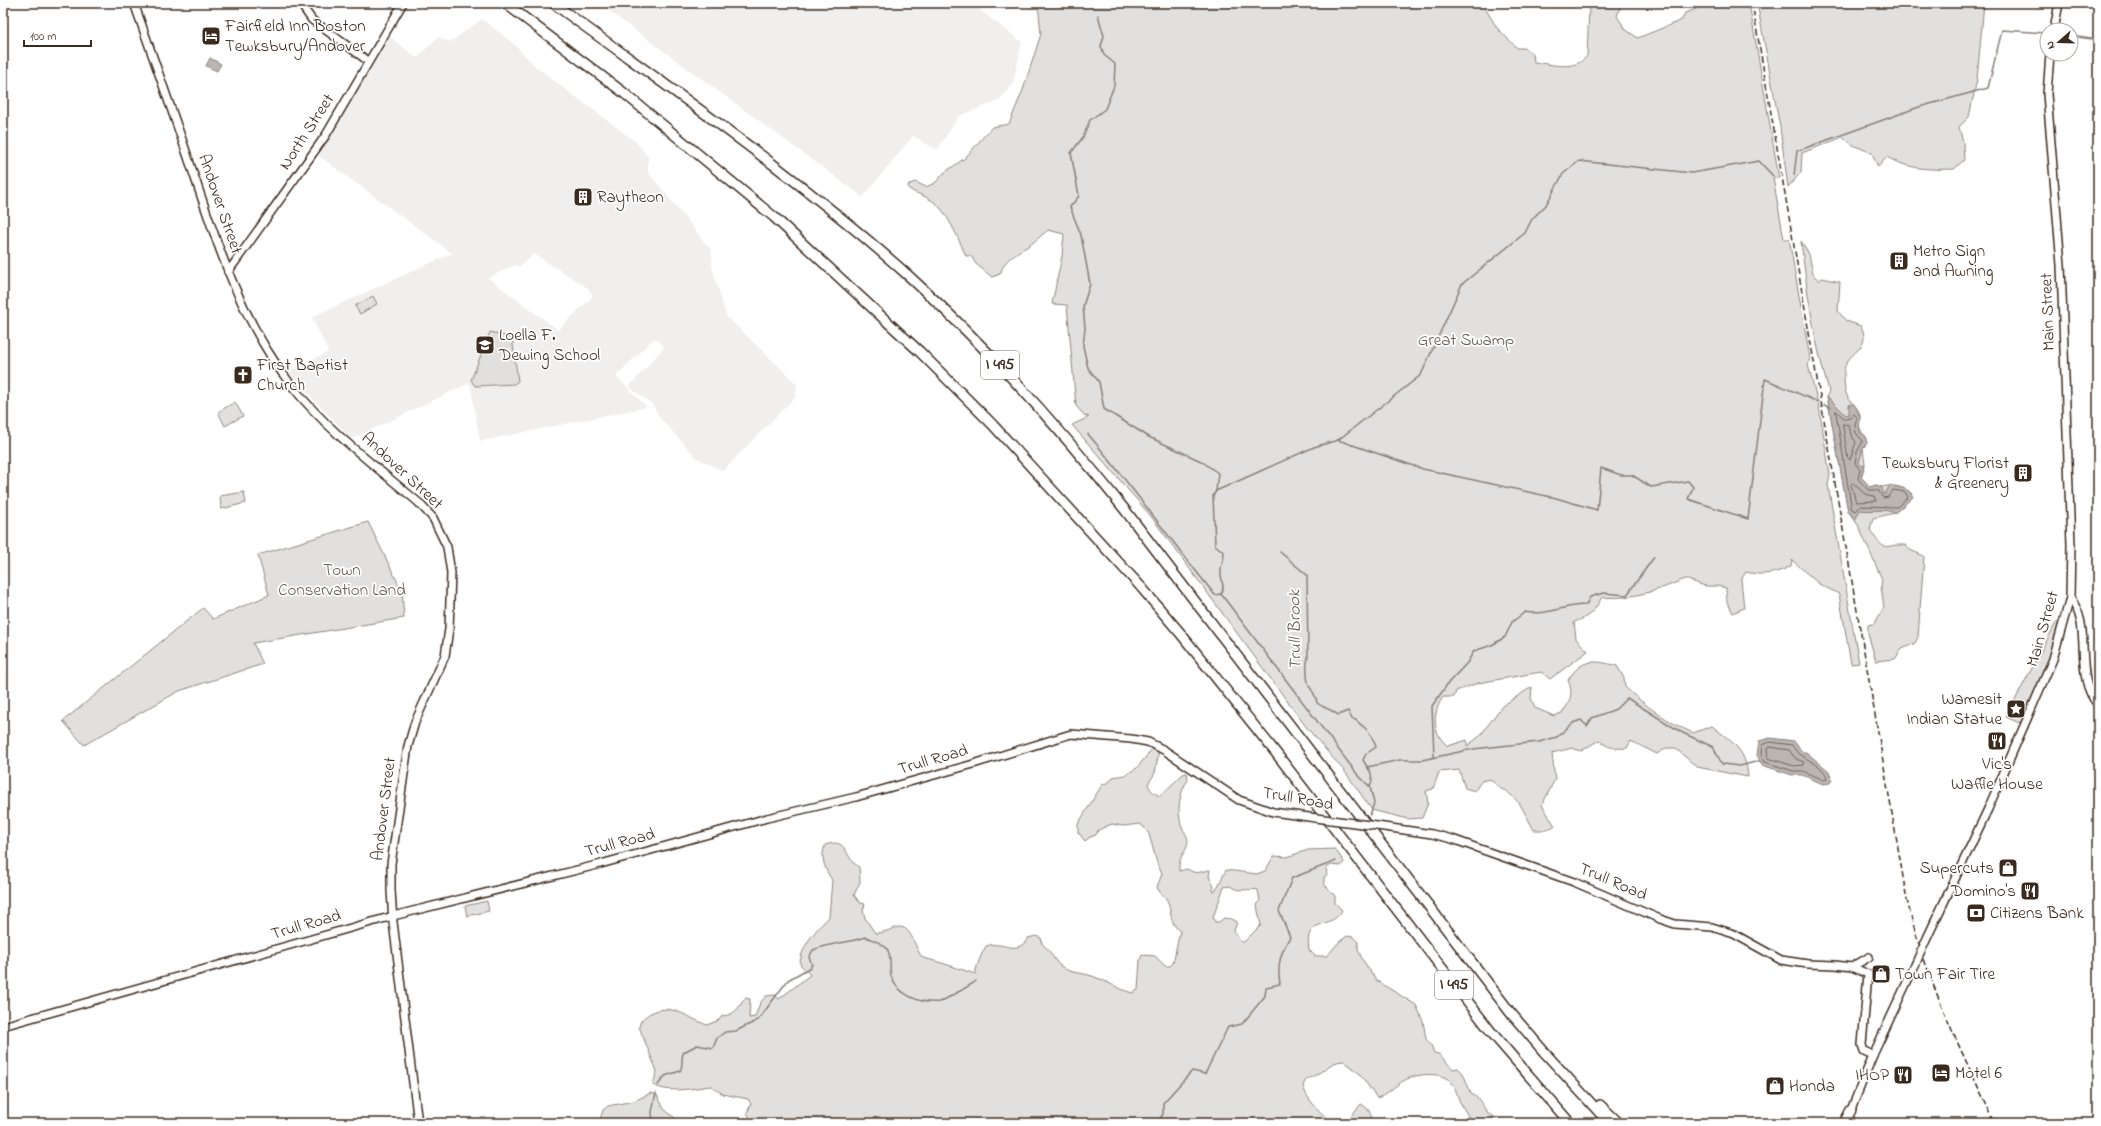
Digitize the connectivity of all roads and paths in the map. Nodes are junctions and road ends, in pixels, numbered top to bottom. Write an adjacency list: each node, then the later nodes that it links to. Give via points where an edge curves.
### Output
1 (134, 3): 10 (main road, Andover Street)
2 (300, 3): 8 (main road, via 312,20)
3 (403, 3): 8 (main road, North Street)
4 (505, 3): 21 (highway, I 495, via 624,93 774,217 914,347 992,424 1141,587 1180,634 1487,1028)
5 (553, 3): 17 (highway, I 495, via 831,210 931,297 1005,369 1121,504)
6 (2059, 3): 7 (main road)
7 (2055, 22)
8 (368, 61): 10 (main road, North Street, via 326,135)
9 (2049, 62): 11 (main road, Main Street, via 2047,94 2061,265 2071,545)
10 (228, 272): 13 (main road, Andover Street, via 260,337 292,386 340,435 418,502 433,518 447,547 451,573 449,629 445,656 408,746 391,864)
11 (2070, 598): 12 (main road, via 2080,614 2086,683); 18 (main road, Main Street, bridge, via 2053,660 1980,826)
12 (2098, 705)
13 (393, 916): 15 (main road, Trull Road, bridge, via 841,801 1071,734 1148,742 1239,800 1273,812 1432,834 1574,882 1675,924 1712,927 1734,934 1781,960); 16 (main road, Trull Road); 20 (main road, Andover Street)
14 (1869, 957): 15 (main road)
15 (1852, 967): 18 (main road, Trull Road, via 1868,974 1862,1045 1864,1051)
16 (3, 1026)
17 (1528, 1034): 22 (highway, I 495); 23 (highway)
18 (1872, 1055): 19 (main road, Main Street)
19 (1851, 1110): 24 (highway)
20 (418, 1123)
21 (1570, 1123)
22 (1609, 1123)
23 (1619, 1123)
24 (1846, 1123)

